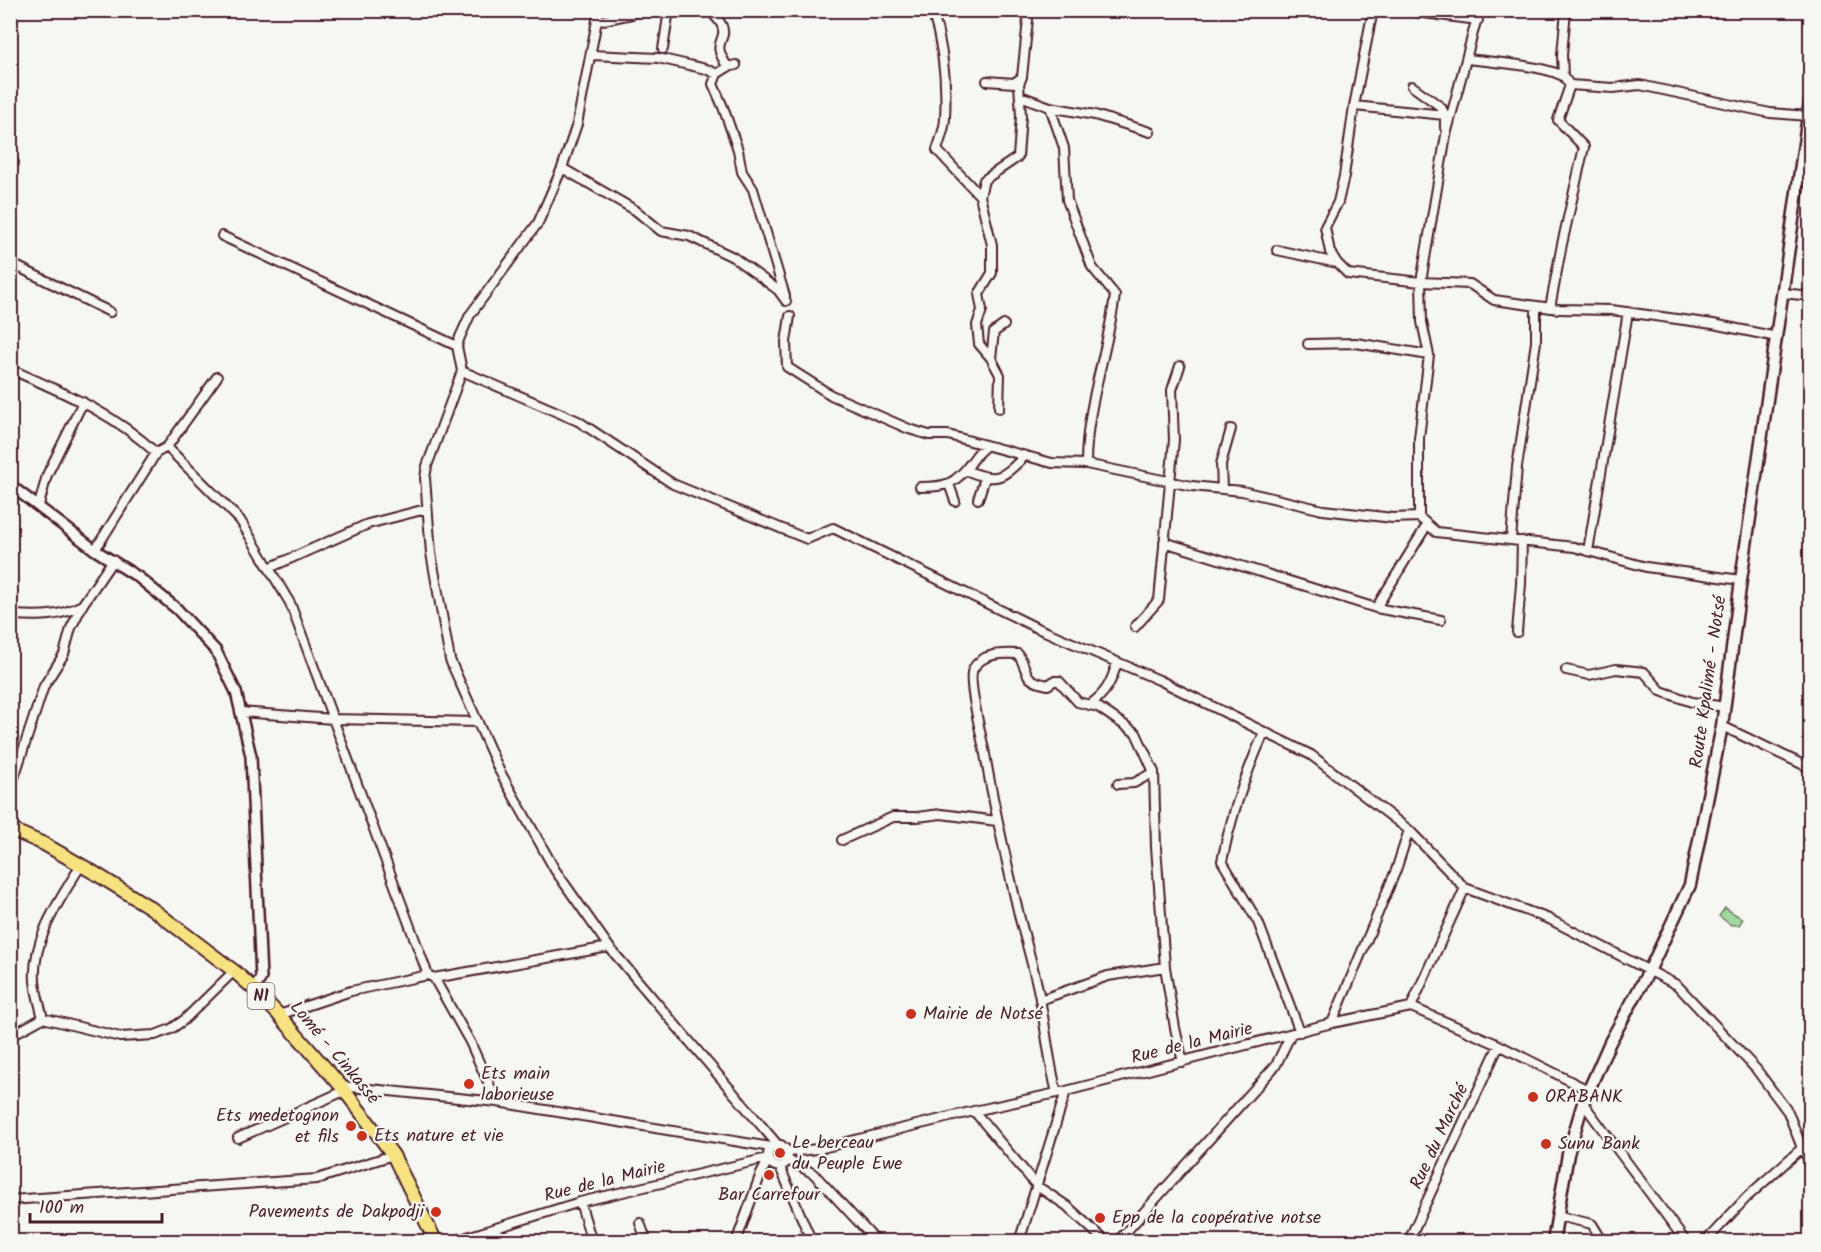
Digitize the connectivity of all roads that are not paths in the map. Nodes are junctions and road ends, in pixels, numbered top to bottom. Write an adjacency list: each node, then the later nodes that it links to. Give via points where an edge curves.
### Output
1 (599, 10): 12 (street)
2 (638, 10): 12 (street)
3 (669, 10): 13 (street)
4 (710, 10): 16 (street, via 722,24 717,47 721,57 732,66)
5 (932, 10): 31 (street, via 941,40 944,83 945,120 937,150)
6 (1029, 10): 18 (street)
7 (1373, 10): 24 (street)
8 (1400, 10): 11 (street)
9 (1479, 10): 11 (street)
10 (1566, 10): 17 (street)
11 (1478, 20): 15 (street)
12 (598, 21): 14 (street)
13 (663, 49)
14 (591, 55): 16 (street, via 658,58); 30 (street, via 577,124)
15 (1467, 59): 17 (street); 29 (street)
16 (717, 74): 30 (street, via 713,84 738,150 742,172 753,189 786,301 778,290 733,256 689,236 661,231 635,210)
17 (1563, 76): 21 (street)
18 (1022, 77): 19 (street, via 1014,83); 22 (street)
19 (987, 81)
20 (1412, 86): 26 (street, via 1441,107)
21 (1570, 86): 27 (street, via 1640,85 1770,113); 40 (street, via 1558,120 1584,147)
22 (1020, 96): 25 (street); 31 (street, via 1018,157 984,180)
23 (1810, 102): 27 (main road, Route Kpalimé - Notsé)
24 (1354, 106): 26 (street); 35 (street, via 1338,202 1325,227 1330,252)
25 (1050, 107): 28 (street, via 1095,115); 61 (street, via 1064,148 1067,200 1092,267 1115,295 1086,438)
26 (1444, 115): 29 (street)
27 (1808, 116): 37 (main road, Route Kpalimé - Notsé)
28 (1150, 132)
29 (1446, 135): 36 (street)
30 (562, 168): 47 (street, via 538,223 470,315)
31 (980, 196): 49 (street, via 992,245 992,273 979,294 982,310 977,325 979,344)
32 (222, 236): 47 (street)
33 (1277, 250): 35 (street)
34 (10, 263): 41 (street)
35 (1337, 263): 36 (street, via 1348,274)
36 (1421, 282): 39 (street, via 1470,284 1494,300); 48 (street, via 1422,322)
37 (1784, 293): 38 (street); 45 (main road, Route Kpalimé - Notsé)
38 (1810, 296)
39 (1536, 306): 40 (street); 75 (street, via 1536,342 1517,467)
40 (1550, 308): 42 (street)
41 (110, 312)
42 (1628, 312): 45 (street); 79 (street)
43 (790, 316): 57 (street, via 787,366 831,395 909,429)
44 (1004, 325): 49 (street, via 994,332)
45 (1777, 337): 82 (main road, Route Kpalimé - Notsé)
46 (1308, 344): 48 (street, via 1356,343)
47 (457, 346): 52 (street)
48 (1429, 355): 73 (street, via 1419,438)
49 (991, 358): 55 (street, via 1000,375)
50 (1180, 366): 64 (street, via 1172,390 1174,440)
51 (10, 369): 54 (street)
52 (462, 371): 72 (street, via 427,466); 89 (street, via 578,421 672,484 807,539 833,528 1035,627)
53 (217, 377): 58 (street)
54 (83, 402): 59 (street, via 138,436); 71 (street, via 47,475)
55 (999, 408)
56 (1231, 429): 68 (street, via 1221,464)
57 (986, 446): 60 (street); 62 (street)
58 (167, 447): 59 (street); 81 (street, via 240,520)
59 (156, 453): 78 (street)
60 (1025, 456): 61 (street, via 1052,463); 63 (street, via 1004,476)
61 (1086, 464): 64 (street)
62 (965, 470): 63 (street); 65 (street)
63 (985, 478): 69 (street)
64 (1170, 482): 68 (street); 77 (street)
65 (949, 484): 67 (street); 70 (street)
66 (10, 485): 71 (street)
67 (920, 487)
68 (1222, 489): 73 (street, via 1323,510)
69 (978, 499)
70 (955, 501)
71 (39, 505): 78 (street)
72 (426, 508): 81 (street, via 368,524); 95 (street, via 450,660)
73 (1419, 518): 74 (street)
74 (1427, 525): 75 (street, via 1436,532); 84 (street)
75 (1511, 540): 76 (street)
76 (1522, 541): 79 (street); 88 (street)
77 (1164, 542): 84 (street); 87 (street, via 1159,600)
78 (95, 550): 80 (street)
79 (1588, 551): 82 (street, via 1646,567)
80 (113, 560): 83 (street); 93 (street, via 177,609 216,651)
81 (269, 568): 94 (street, via 290,603)
82 (1741, 580): 92 (main road, Route Kpalimé - Notsé)
83 (83, 604): 85 (street, via 67,613); 101 (street, via 64,654 45,686)
84 (1376, 608): 86 (street)
85 (10, 615)
86 (1441, 620)
87 (1135, 627)
88 (1517, 632)
89 (1117, 662): 91 (street, via 1103,694); 97 (street)
90 (1566, 670): 92 (street, via 1589,675 1616,669 1644,672 1661,691 1692,702)
91 (1089, 705): 99 (street, via 1136,733); 102 (street, via 1078,702 1059,681 1048,685 1030,680 1018,654 984,658 973,669 973,698)
92 (1725, 707): 96 (main road, Route Kpalimé - Notsé)
93 (241, 712): 94 (street); 113 (street, via 251,756 256,851 261,978)
94 (333, 719): 95 (street); 112 (street)
95 (478, 722): 108 (street, via 499,770 555,870)
96 (1722, 726): 98 (street); 110 (main road, Route Kpalimé - Notsé, via 1690,885)
97 (1264, 733): 104 (street, via 1311,755); 119 (street, via 1230,821 1222,861 1258,922)
98 (1810, 768)
99 (1154, 772): 100 (street, via 1134,783); 109 (street)
100 (1118, 784)
101 (10, 790)
102 (997, 820): 105 (street, via 941,814 893,817); 114 (street)
103 (10, 829): 106 (highway, Lomé - Cinkassé / N1)
104 (1409, 830): 107 (street); 118 (street)
105 (842, 840)
106 (81, 865): 111 (highway, Lomé - Cinkassé / N1, via 151,908); 117 (street, via 48,921 36,958 35,983)
107 (1465, 888): 110 (street, via 1548,919); 115 (street)
108 (609, 947): 112 (street); 133 (street)
109 (1165, 967): 114 (street, via 1108,976); 123 (street)
110 (1650, 969): 125 (main road, Route Kpalimé - Notsé); 134 (street, via 1677,985 1756,1069 1788,1112)
111 (234, 971): 113 (highway, Lomé - Cinkassé / N1); 117 (street, via 184,1020 155,1035 120,1037)
112 (431, 976): 116 (street, via 351,991); 128 (street, via 470,1042)
113 (254, 989): 116 (highway, Lomé - Cinkassé / N1)
114 (1040, 1000): 127 (street)
115 (1411, 1007): 118 (street, Rue de la Mairie); 122 (street)
116 (279, 1015): 124 (highway, Lomé - Cinkassé / N1)
117 (43, 1018): 121 (street)
118 (1332, 1023): 119 (street, Rue de la Mairie)
119 (1300, 1032): 120 (street, Rue de la Mairie)
120 (1291, 1034): 123 (street, Rue de la Mairie); 154 (street, via 1276,1065)
121 (10, 1036)
122 (1498, 1045): 125 (street); 155 (street, Rue du Marché)
123 (1183, 1062): 126 (street, Rue de la Mairie)
124 (342, 1088): 128 (street); 131 (street); 135 (highway, Lomé - Cinkassé / N1)
125 (1588, 1090): 129 (main road, Route Kpalimé - Notsé)
126 (1066, 1091): 127 (street, Rue de la Mairie); 140 (street)
127 (1057, 1093): 130 (street, Rue de la Mairie)
128 (497, 1102): 133 (street)
129 (1583, 1103): 143 (main road, Route Kpalimé - Notsé, via 1568,1154); 158 (street)
130 (974, 1111): 136 (street, Rue de la Mairie); 140 (street)
131 (238, 1137)
132 (1810, 1141): 134 (street)
133 (774, 1146): 136 (street, via 785,1146); 137 (street)
134 (1802, 1148): 138 (street); 159 (street, via 1747,1197)
135 (393, 1155): 141 (street, via 317,1179); 145 (highway, Lomé - Cinkassé / N1)
136 (789, 1156): 139 (street); 151 (street, via 814,1174)
137 (768, 1159): 139 (street); 142 (street, Rue de la Mairie); 149 (street)
138 (1810, 1162)
139 (780, 1167): 150 (street)
140 (1037, 1186): 152 (street); 153 (street, via 1067,1206)
141 (10, 1200)
142 (580, 1202): 146 (street, Rue de la Mairie); 147 (street)
143 (1558, 1216): 156 (main road, Route Kpalimé - Notsé); 157 (street, via 1592,1224)
144 (640, 1223): 148 (street)
145 (436, 1242)
146 (451, 1242)
147 (592, 1242)
148 (647, 1242)
149 (736, 1242)
150 (812, 1242)
151 (877, 1242)
152 (1019, 1242)
153 (1106, 1242)
154 (1117, 1242)
155 (1408, 1242)
156 (1554, 1242)
157 (1603, 1242)
158 (1686, 1242)
159 (1705, 1242)

